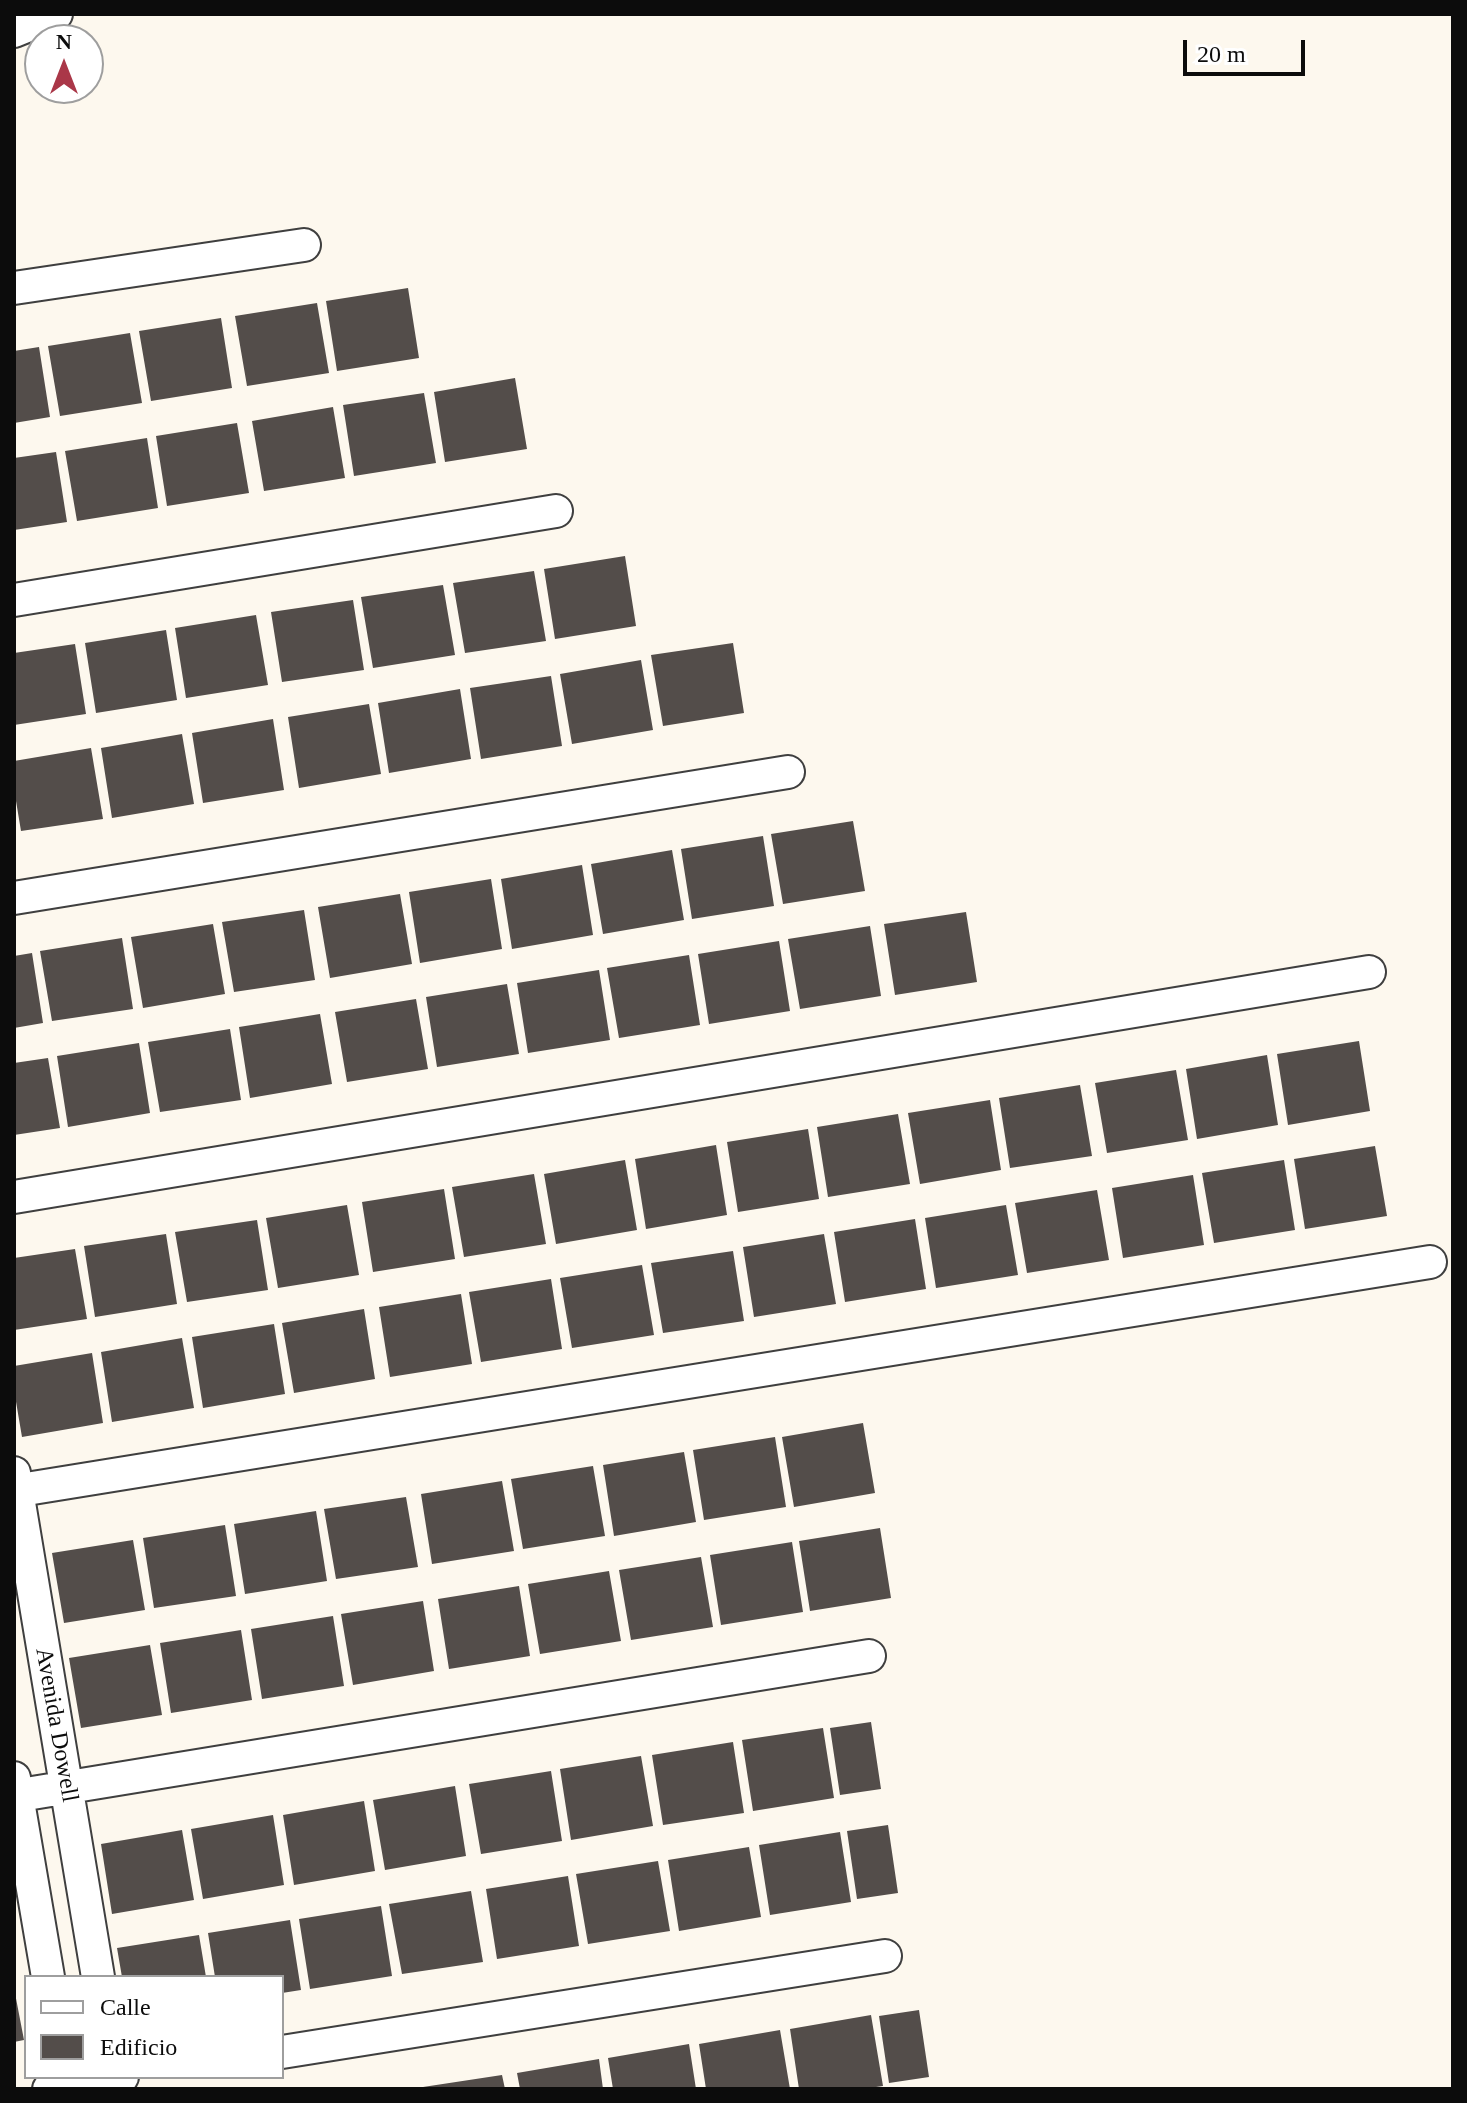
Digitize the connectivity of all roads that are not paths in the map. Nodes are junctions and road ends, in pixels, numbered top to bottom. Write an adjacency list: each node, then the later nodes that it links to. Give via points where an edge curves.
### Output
1 (56, 14): 2 (street)
2 (14, 31)
3 (304, 245): 4 (street)
4 (14, 288)
5 (556, 511): 6 (street)
6 (14, 600)
7 (788, 772): 8 (street)
8 (14, 898)
9 (1369, 972): 10 (street)
10 (14, 1197)
11 (1430, 1262): 12 (street)
12 (15, 1485): 14 (street, Avenida Dowell)
13 (869, 1656): 14 (street)
14 (66, 1787): 15 (street); 18 (street, Avenida Dowell)
15 (15, 1790): 17 (street)
16 (885, 1956): 19 (street)
17 (48, 1975)
18 (98, 1975)
19 (284, 2052)
20 (118, 2080): 21 (street)
21 (62, 2085)

